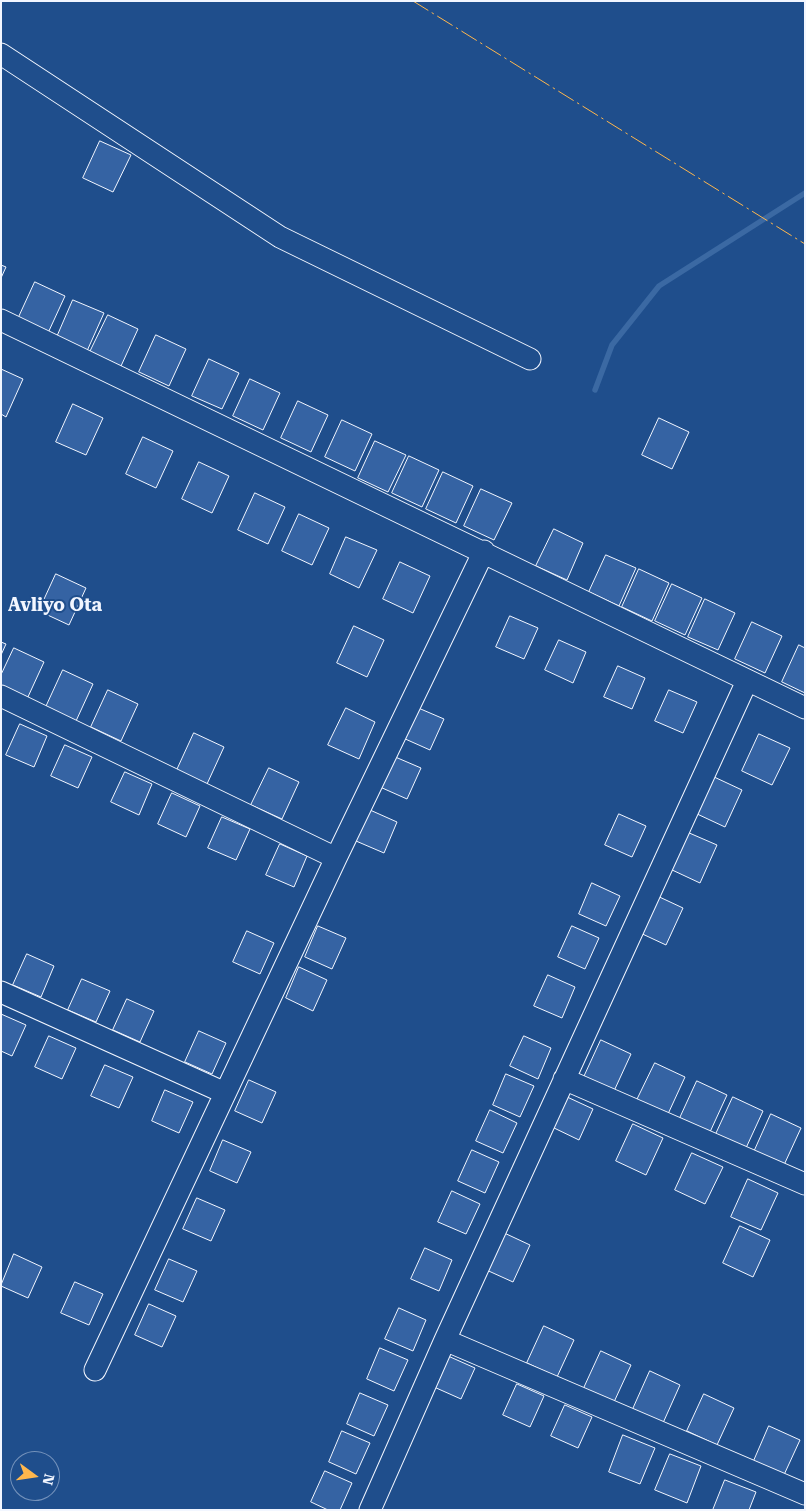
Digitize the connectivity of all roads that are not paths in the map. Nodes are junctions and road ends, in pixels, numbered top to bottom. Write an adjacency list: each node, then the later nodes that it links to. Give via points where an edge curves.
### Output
1 (1, 54): 3 (street, via 280,236)
2 (1, 320): 4 (street)
3 (530, 359)
4 (484, 551): 5 (street); 8 (street)
5 (747, 680): 7 (street); 10 (street)
6 (1, 696): 8 (street)
7 (805, 708)
8 (336, 858): 11 (street)
9 (1, 992): 11 (street)
10 (564, 1078): 12 (street); 13 (street)
11 (225, 1094): 14 (street)
12 (805, 1184)
13 (444, 1340): 15 (street); 16 (street)
14 (95, 1370)
15 (805, 1494)
16 (370, 1510)

